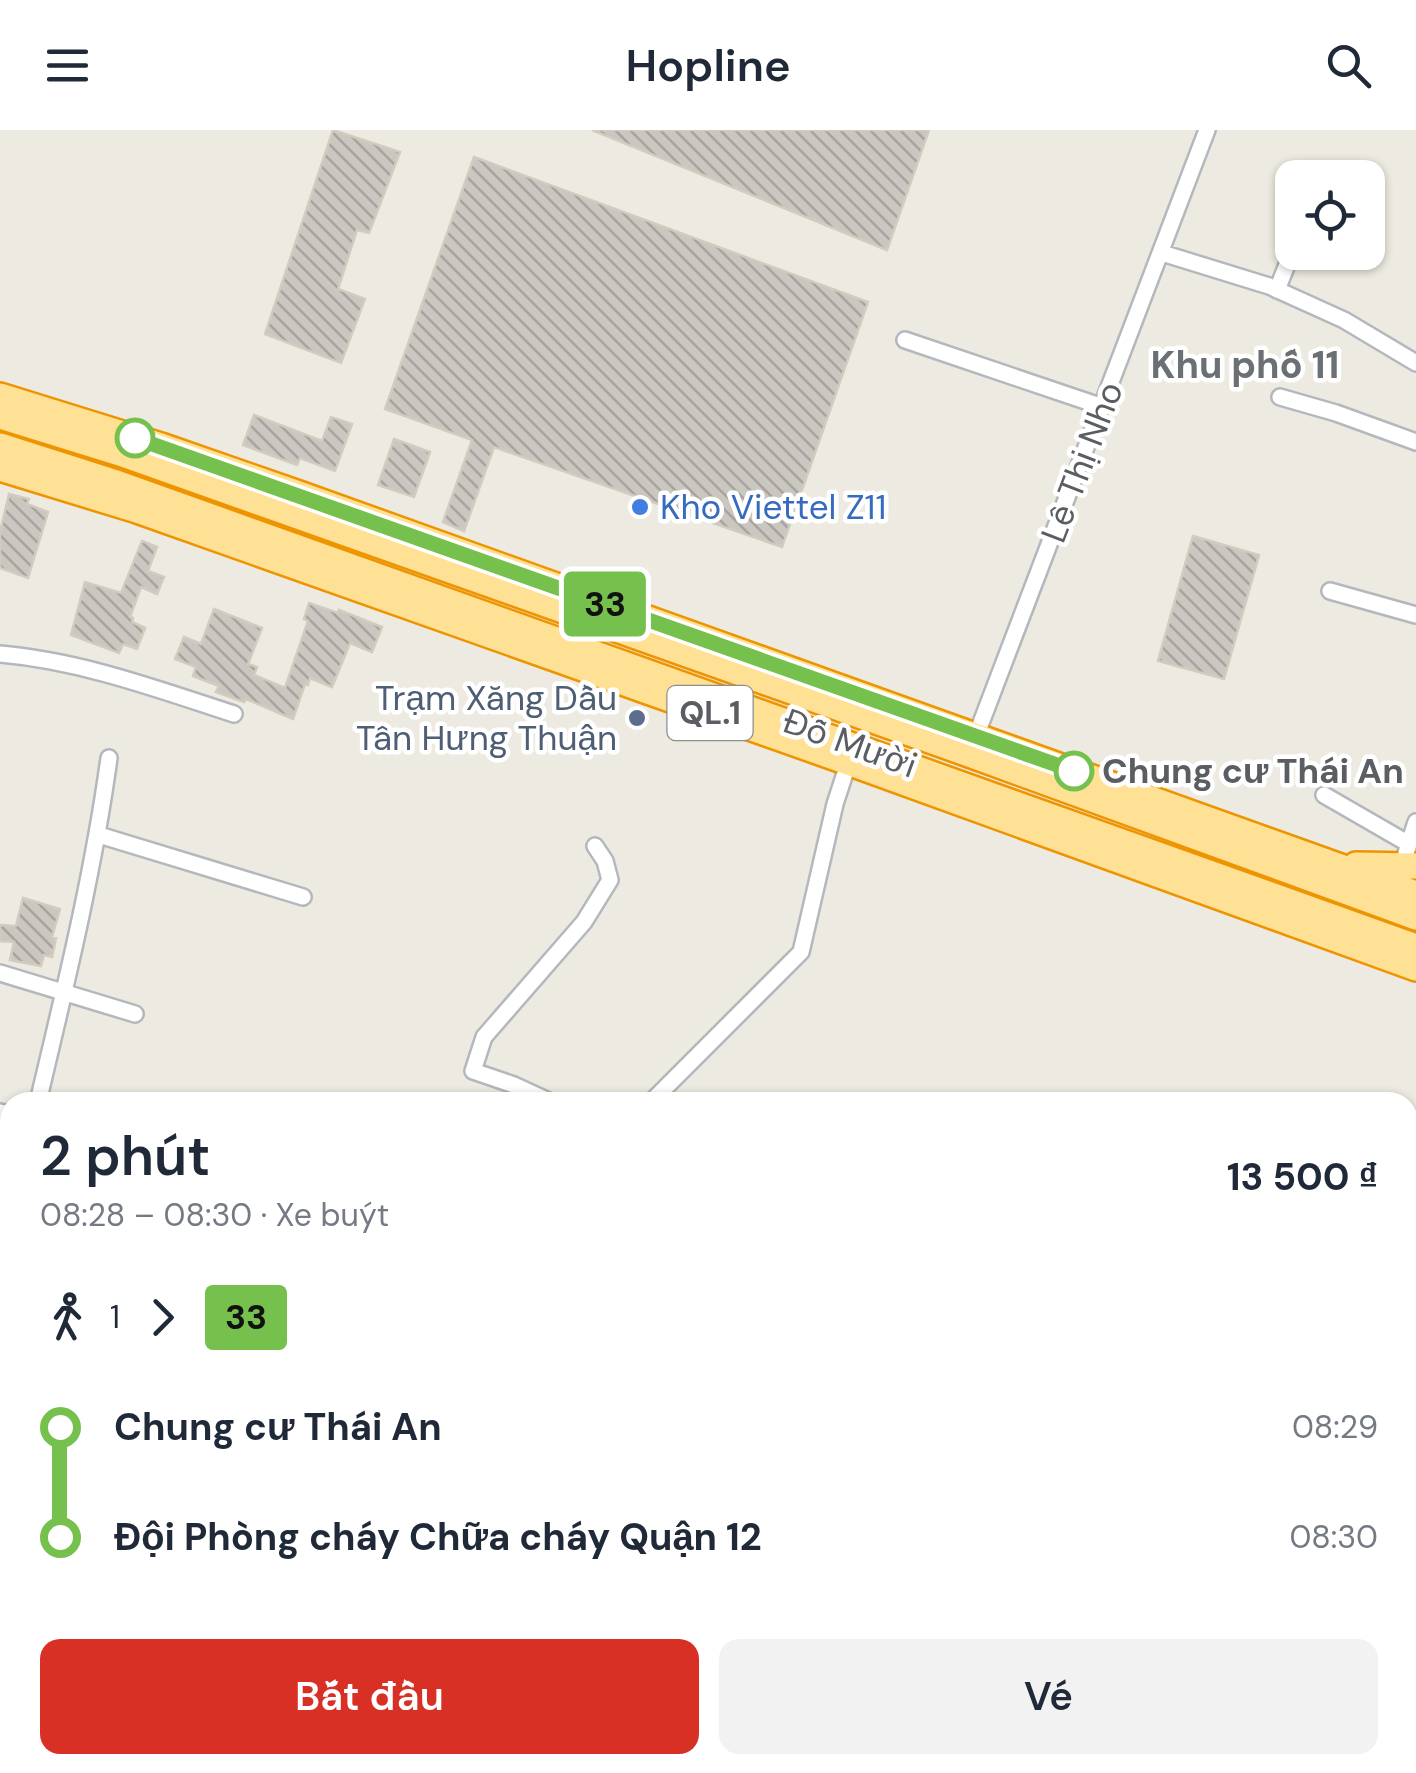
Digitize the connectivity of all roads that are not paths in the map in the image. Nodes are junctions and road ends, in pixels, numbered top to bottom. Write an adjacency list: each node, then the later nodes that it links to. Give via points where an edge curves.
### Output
1 (1207, 130): 2 (street, Lê Thị Nho)
2 (1162, 252): 4 (street); 9 (street, Lê Thị Nho)
3 (1285, 270): 4 (street)
4 (1277, 290): 6 (street, via 1344,320)
5 (905, 340): 9 (street)
6 (1416, 364)
7 (0, 396): 18 (highway, Đỗ Mười / QL.1, via 282,488)
8 (1280, 397): 11 (street)
9 (1103, 408): 18 (street, Lê Thị Nho)
10 (0, 416): 18 (highway, Đỗ Mười / QL.1)
11 (1416, 442)
12 (0, 446): 19 (highway, Đỗ Mười / QL.1)
13 (0, 468): 19 (highway, Đỗ Mười / QL.1)
14 (1330, 591): 15 (street)
15 (1416, 614)
16 (0, 654): 17 (street, via 114,675)
17 (234, 714)
18 (972, 745): 25 (highway, Đỗ Mười / QL.1); 27 (highway, Đỗ Mười / QL.1)
19 (852, 753): 32 (highway, Đỗ Mười / QL.1); 33 (highway, Đỗ Mười / QL.1); 39 (street, via 801,952)
20 (110, 758): 23 (street)
21 (1324, 795): 26 (street)
22 (1416, 822): 26 (street)
23 (98, 834): 29 (street); 35 (street)
24 (595, 846): 38 (street, via 610,880 584,922 484,1037 473,1071)
25 (1256, 858): 27 (highway); 30 (highway, Đỗ Mười / QL.1)
26 (1409, 859): 27 (highway)
27 (1326, 864): 28 (highway, Đỗ Mười / QL.1); 30 (highway)
28 (1416, 894)
29 (302, 898)
30 (1378, 904): 31 (highway, Đỗ Mười / QL.1)
31 (1416, 917)
32 (1416, 947)
33 (1416, 968)
34 (0, 973): 35 (street)
35 (67, 991): 36 (street); 37 (street)
36 (135, 1014)
37 (41, 1092)
38 (529, 1092)
39 (661, 1092)

